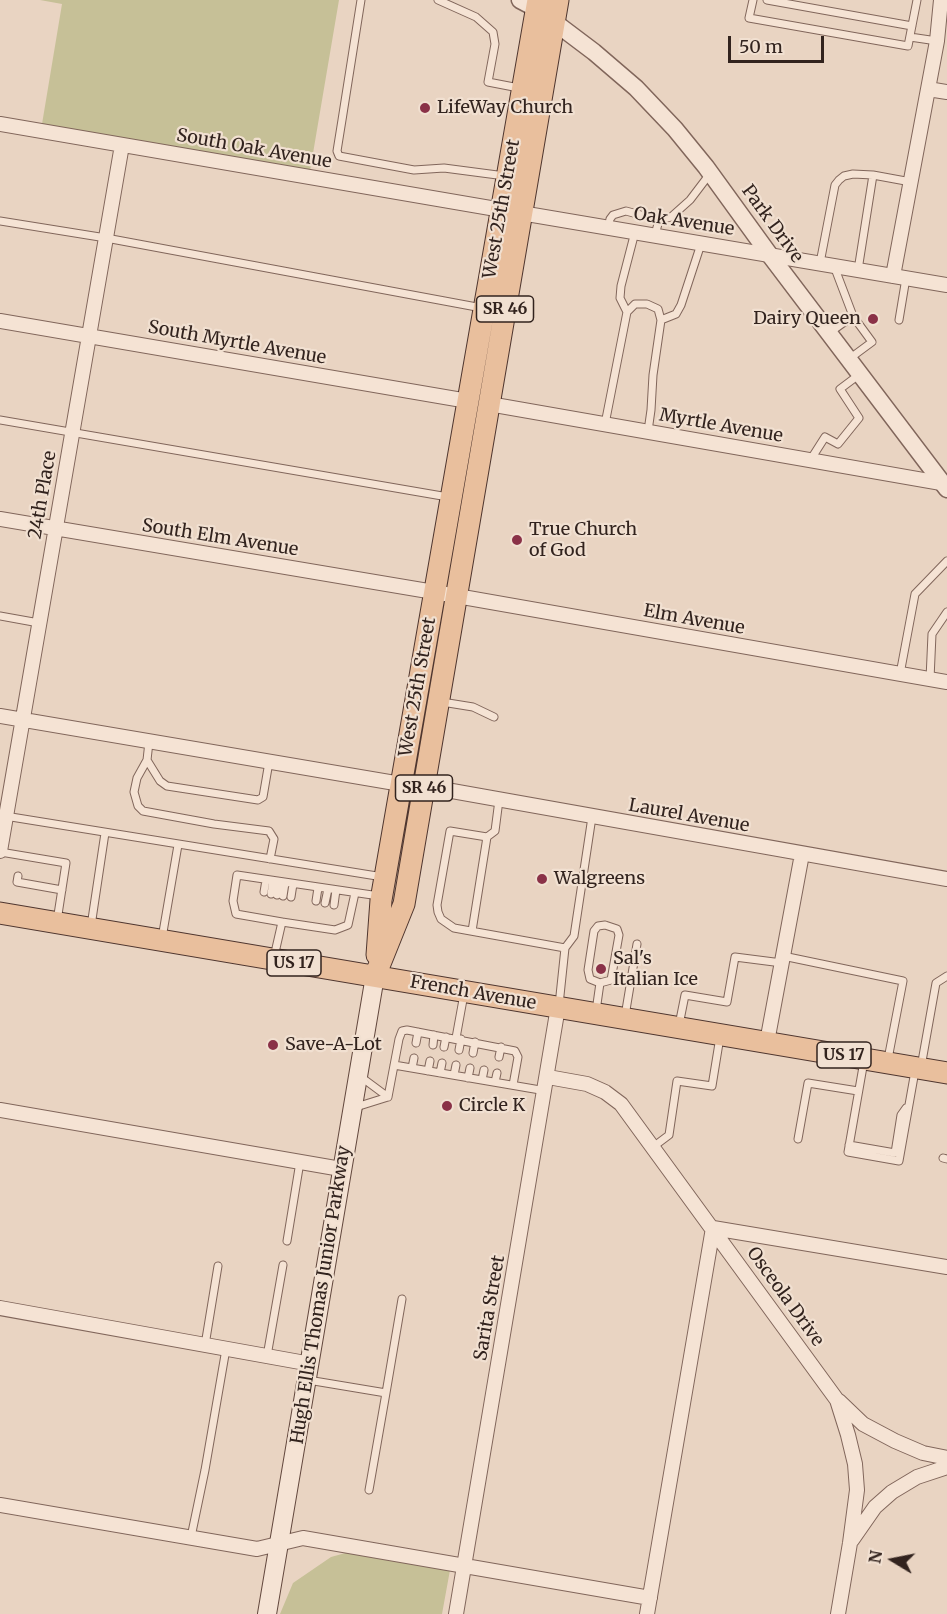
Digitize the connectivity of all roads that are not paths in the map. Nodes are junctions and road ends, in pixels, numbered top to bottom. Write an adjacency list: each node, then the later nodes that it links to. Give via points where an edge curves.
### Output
1 (362, 0): 20 (lane, via 339,156 414,170 444,168)
2 (438, 0): 13 (lane, via 476,17 493,32 495,44 488,82)
3 (558, 0): 9 (main road, SR 46)
4 (753, 0): 11 (lane, via 749,18 908,46)
5 (767, 0): 10 (lane)
6 (917, 0): 10 (lane)
7 (941, 0): 12 (street)
8 (532, 3): 9 (street, Park Drive); 13 (main road, West 25th Street / SR 46)
9 (554, 22): 18 (street, Park Drive, via 636,88); 22 (main road, West 25th Street / SR 46)
10 (912, 26): 11 (lane)
11 (910, 37): 12 (lane)
12 (937, 42): 14 (street)
13 (522, 88): 20 (main road, West 25th Street / SR 46)
14 (928, 89): 15 (street); 21 (street)
15 (947, 92)
16 (0, 124): 17 (street, South Oak Avenue)
17 (122, 145): 22 (street, South Oak Avenue); 28 (street, 24th Place)
18 (711, 173): 23 (lane, via 690,200 671,217); 30 (street, Park Drive)
19 (873, 175): 21 (lane); 31 (lane, via 844,176 835,185); 32 (lane)
20 (507, 177): 22 (main road, West 25th Street / SR 46)
21 (911, 182): 33 (street)
22 (512, 212): 25 (street, Oak Avenue); 35 (main road, West 25th Street / SR 46); 45 (main road, West 25th Street / SR 46)
23 (659, 220): 25 (lane, via 626,210 613,215); 27 (lane)
24 (0, 221): 28 (lane)
25 (608, 228): 26 (street, Oak Avenue)
26 (635, 232): 27 (street, Oak Avenue); 36 (lane, via 621,286 620,298)
27 (655, 235): 29 (street, Oak Avenue)
28 (106, 238): 35 (lane); 42 (street, 24th Place)
29 (701, 243): 30 (street, Oak Avenue); 38 (lane, via 681,305 676,314)
30 (769, 254): 31 (street, Oak Avenue); 41 (street, Park Drive)
31 (827, 265): 32 (street, Oak Avenue); 37 (lane)
32 (858, 270): 33 (street, Oak Avenue)
33 (899, 277): 34 (street, Oak Avenue); 39 (lane)
34 (947, 285)
35 (485, 309): 45 (main road, West 25th Street / SR 46)
36 (627, 312): 38 (lane, via 635,304 647,304 658,309); 47 (lane)
37 (853, 316): 41 (lane); 43 (lane, via 872,342)
38 (661, 320): 48 (lane)
39 (899, 320)
40 (0, 321): 42 (street, South Myrtle Avenue)
41 (829, 333): 43 (street, Park Drive)
42 (89, 336): 45 (street, South Myrtle Avenue); 49 (street, 24th Place)
43 (849, 359): 44 (street, Park Drive)
44 (860, 374): 50 (lane, via 840,389 859,418 838,444 825,437); 51 (street, Park Drive)
45 (479, 403): 47 (street, Myrtle Avenue); 52 (main road, West 25th Street / SR 46); 57 (main road, West 25th Street / SR 46)
46 (0, 420): 49 (lane)
47 (605, 424): 48 (street, Myrtle Avenue)
48 (648, 431): 50 (street, Myrtle Avenue)
49 (72, 433): 52 (lane); 54 (street, 24th Place)
50 (811, 459): 51 (street, Myrtle Avenue)
51 (946, 485)
52 (451, 498): 56 (main road, West 25th Street / SR 46)
53 (0, 519): 54 (street, South Elm Avenue)
54 (56, 529): 56 (street, South Elm Avenue); 60 (street, 24th Place)
55 (947, 561): 61 (lane, via 915,594)
56 (434, 592): 57 (street, Elm Avenue); 71 (main road, West 25th Street / SR 46)
57 (456, 596): 61 (street, Elm Avenue); 64 (main road, West 25th Street / SR 46)
58 (947, 612): 62 (lane, via 932,634)
59 (0, 616): 60 (lane)
60 (39, 623): 67 (street, 24th Place)
61 (900, 674): 62 (street, Elm Avenue)
62 (930, 679): 63 (street, Elm Avenue)
63 (947, 682)
64 (438, 701): 66 (lane, via 473,707); 72 (main road, West 25th Street / SR 46)
65 (0, 716): 67 (street)
66 (494, 717)
67 (22, 720): 68 (street); 74 (street, 24th Place)
68 (149, 741): 69 (lane); 70 (street)
69 (147, 760): 70 (lane, via 166,786 258,800 263,797); 81 (lane, via 137,778 135,792 143,811 269,831 274,839)
70 (269, 762): 71 (street)
71 (401, 784): 85 (main road, West 25th Street / SR 46)
72 (424, 786): 73 (street, Laurel Avenue); 105 (main road, West 25th Street / SR 46, via 404,904)
73 (499, 800): 75 (street, Laurel Avenue); 77 (lane, via 495,831)
74 (3, 816): 76 (lane); 79 (street, 24th Place)
75 (592, 817): 80 (street, Laurel Avenue); 102 (lane, via 574,936)
76 (105, 833): 78 (lane); 98 (lane)
77 (488, 837): 99 (lane); 99 (lane, via 450,831 437,905 446,925)
78 (178, 844): 81 (lane); 100 (lane)
79 (0, 852): 88 (lane, via 21,859 66,863)
80 (802, 854): 83 (street, Laurel Avenue); 104 (street)
81 (270, 860): 85 (lane)
82 (18, 876): 88 (lane, via 17,882 43,883)
83 (947, 879)
84 (279, 882): 86 (lane); 91 (lane); 91 (lane); 91 (lane); 96 (lane, via 237,875 233,901 236,914)
85 (383, 887): 90 (lane); 105 (main road, West 25th Street / SR 46)
86 (318, 888): 87 (lane); 92 (lane)
87 (328, 889): 89 (lane); 93 (lane)
88 (62, 890): 97 (lane)
89 (336, 890): 90 (lane); 94 (lane)
90 (355, 893): 96 (lane, via 348,925 335,930)
91 (277, 895)
92 (316, 902)
93 (325, 903)
94 (334, 904)
95 (0, 913): 97 (main road, French Avenue / US 17)
96 (274, 917): 103 (lane)
97 (57, 922): 98 (main road, French Avenue / US 17)
98 (91, 928): 100 (main road, French Avenue / US 17)
99 (472, 931): 102 (lane)
100 (161, 940): 103 (main road, French Avenue / US 17)
101 (637, 944): 111 (lane)
102 (565, 948): 109 (lane)
103 (274, 959): 105 (main road, French Avenue / US 17)
104 (783, 959): 112 (lane, via 735,957 727,1002 685,995); 120 (street); 133 (lane, via 903,981)
105 (375, 976): 108 (main road, French Avenue / US 17); 144 (main road, Hugh Ellis Thomas Junior Parkway)
106 (947, 976): 138 (lane, via 936,982)
107 (600, 983): 107 (lane, via 611,980 619,935 617,929 606,925 594,931 588,970 590,979); 110 (lane)
108 (465, 992): 109 (main road, French Avenue / US 17); 117 (lane)
109 (558, 1007): 110 (main road, French Avenue / US 17); 149 (street, Sarita Street)
110 (596, 1014): 111 (main road, French Avenue / US 17)
111 (625, 1018): 112 (main road, French Avenue / US 17)
112 (679, 1027): 114 (main road, French Avenue / US 17)
113 (418, 1032): 115 (lane); 118 (lane); 134 (lane, via 402,1031)
114 (720, 1034): 120 (main road, French Avenue / US 17); 156 (lane, via 712,1086 677,1081 669,1135)
115 (434, 1035): 116 (lane); 121 (lane)
116 (446, 1037): 117 (lane); 123 (lane)
117 (458, 1039): 119 (lane); 125 (lane)
118 (416, 1042)
119 (475, 1042): 122 (lane); 126 (lane)
120 (767, 1042): 130 (main road, French Avenue / US 17)
121 (433, 1045)
122 (489, 1045): 124 (lane); 127 (lane)
123 (444, 1047)
124 (501, 1047): 128 (lane); 150 (lane, via 515,1051 518,1057)
125 (459, 1050)
126 (472, 1053)
127 (487, 1055)
128 (500, 1057)
129 (414, 1058): 136 (lane)
130 (864, 1059): 133 (main road, French Avenue / US 17); 151 (lane)
131 (430, 1060): 140 (lane)
132 (442, 1063): 141 (lane)
133 (888, 1063): 138 (main road, French Avenue / US 17)
134 (394, 1065): 136 (lane); 152 (lane)
135 (456, 1065): 145 (lane)
136 (412, 1068): 140 (lane)
137 (470, 1068): 146 (lane)
138 (918, 1068): 143 (main road, French Avenue / US 17); 151 (lane, via 899,1161 848,1152)
139 (484, 1070): 147 (lane)
140 (428, 1071): 141 (lane)
141 (440, 1073): 145 (lane)
142 (497, 1073): 148 (lane)
143 (947, 1073)
144 (358, 1075): 152 (lane); 153 (main road, Hugh Ellis Thomas Junior Parkway)
145 (454, 1075): 146 (lane)
146 (468, 1078): 147 (lane)
147 (482, 1080): 148 (lane)
148 (495, 1082): 150 (lane)
149 (547, 1084): 150 (lane); 156 (street, Osceola Drive, via 587,1084 605,1092 621,1104); 179 (street, Sarita Street)
150 (513, 1085)
151 (858, 1091): 155 (lane, via 808,1083)
152 (388, 1097): 153 (lane)
153 (353, 1108): 158 (main road, Hugh Ellis Thomas Junior Parkway)
154 (0, 1110): 157 (street)
155 (798, 1139)
156 (653, 1147): 159 (street, Osceola Drive)
157 (300, 1162): 158 (street); 160 (lane)
158 (342, 1169): 169 (main road, Hugh Ellis Thomas Junior Parkway)
159 (713, 1228): 163 (street); 171 (street, Osceola Drive); 180 (street)
160 (286, 1241)
161 (283, 1265): 168 (lane)
162 (218, 1266): 166 (lane)
163 (947, 1267)
164 (402, 1299): 170 (lane)
165 (0, 1308): 166 (street)
166 (205, 1345): 167 (street)
167 (226, 1349): 168 (street); 176 (lane)
168 (267, 1356): 169 (street)
169 (310, 1372): 170 (lane); 178 (main road, Hugh Ellis Thomas Junior Parkway)
170 (386, 1393): 174 (lane)
171 (837, 1400): 172 (street, via 863,1424 923,1453); 177 (street, Osceola Drive, via 855,1464 857,1490)
172 (947, 1458)
173 (947, 1467): 177 (street, via 917,1477 892,1492 875,1507)
174 (369, 1490)
175 (0, 1505): 176 (street)
176 (191, 1538): 178 (street, via 257,1549)
177 (850, 1543): 184 (street, Osceola Drive)
178 (279, 1544): 179 (street, via 303,1538); 181 (main road, Hugh Ellis Thomas Junior Parkway)
179 (464, 1566): 180 (street); 182 (street, Sarita Street)
180 (650, 1598): 183 (street)
181 (267, 1614)
182 (456, 1614)
183 (647, 1614)
184 (838, 1614)

